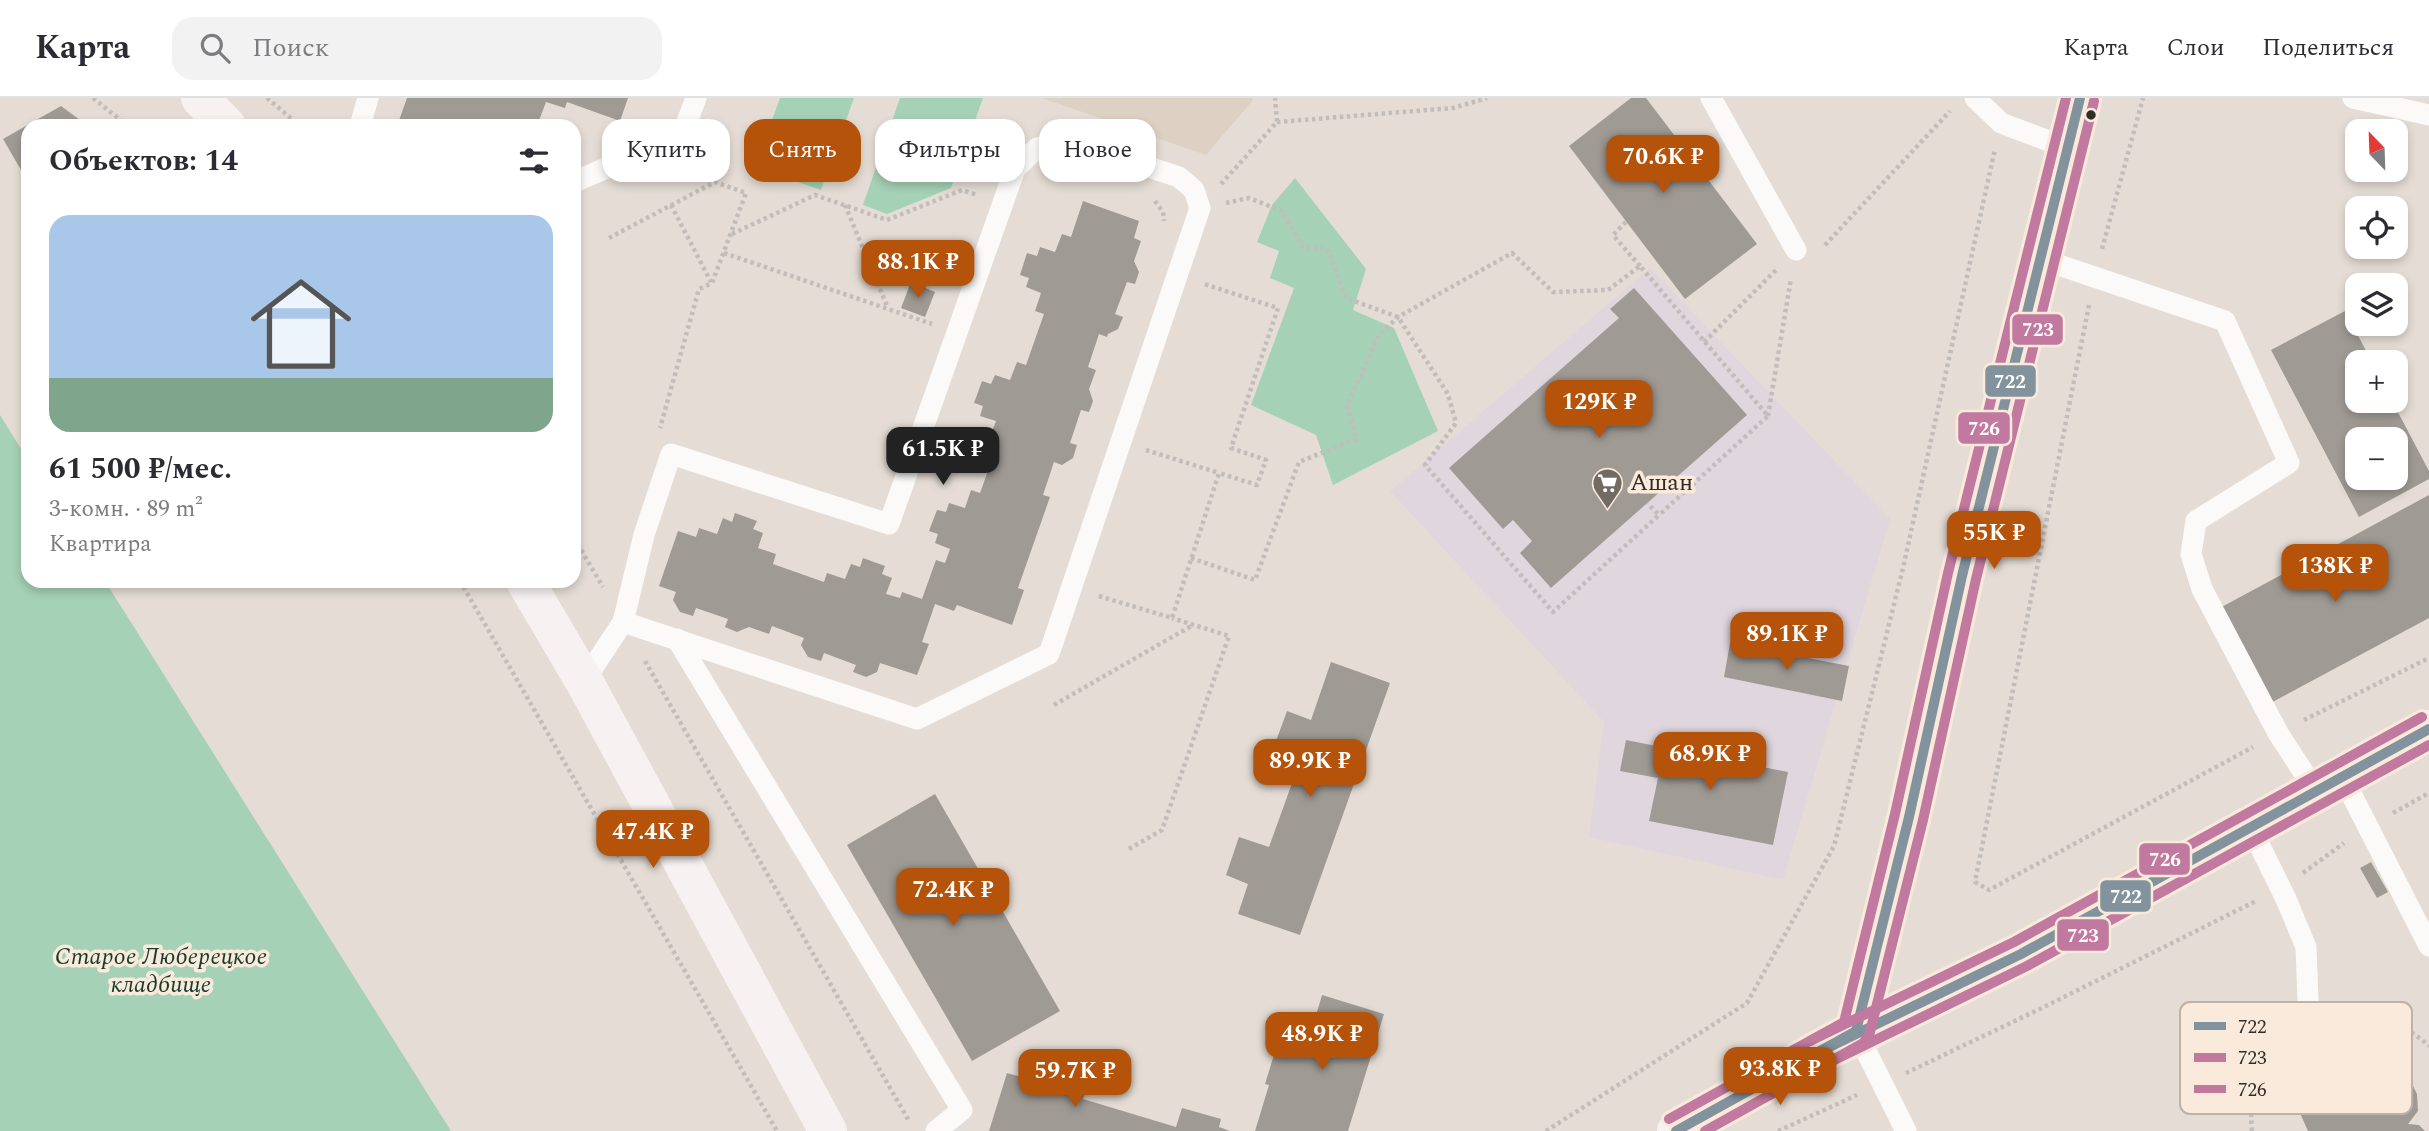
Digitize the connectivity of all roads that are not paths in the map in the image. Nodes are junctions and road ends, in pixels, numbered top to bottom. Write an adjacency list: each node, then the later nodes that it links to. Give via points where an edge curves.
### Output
1 (200, 98): 9 (street)
2 (368, 98): 10 (lane)
3 (696, 98): 12 (lane, via 682,135)
4 (1711, 98): 13 (lane)
5 (1975, 98): 11 (lane, via 2001,123)
6 (2080, 98): 11 (street)
7 (2353, 98): 8 (lane)
8 (2429, 116)
9 (220, 119)
10 (362, 119)
11 (2067, 148): 14 (street)
12 (581, 179)
13 (1796, 250)
14 (2041, 259): 20 (lane, via 2225,321 2289,463 2196,521 2191,554 2202,589 2277,733); 24 (street)
15 (529, 588): 18 (street)
16 (623, 622): 17 (lane); 17 (lane, via 644,535 671,454 890,524 1015,169 1037,148 1069,141 1179,177 1194,190 1200,208 1049,654 917,719); 18 (lane)
17 (677, 639): 26 (lane, via 962,1110)
18 (584, 681): 25 (street)
19 (2429, 729): 20 (street)
20 (2329, 783): 21 (street); 22 (lane, via 2368,826)
21 (2250, 826): 23 (lane, via 2306,947); 24 (street, via 2018,956)
22 (2429, 946)
23 (2308, 1002)
24 (1856, 1031): 27 (street); 28 (lane)
25 (828, 1131)
26 (936, 1131)
27 (1675, 1131)
28 (1906, 1131)

